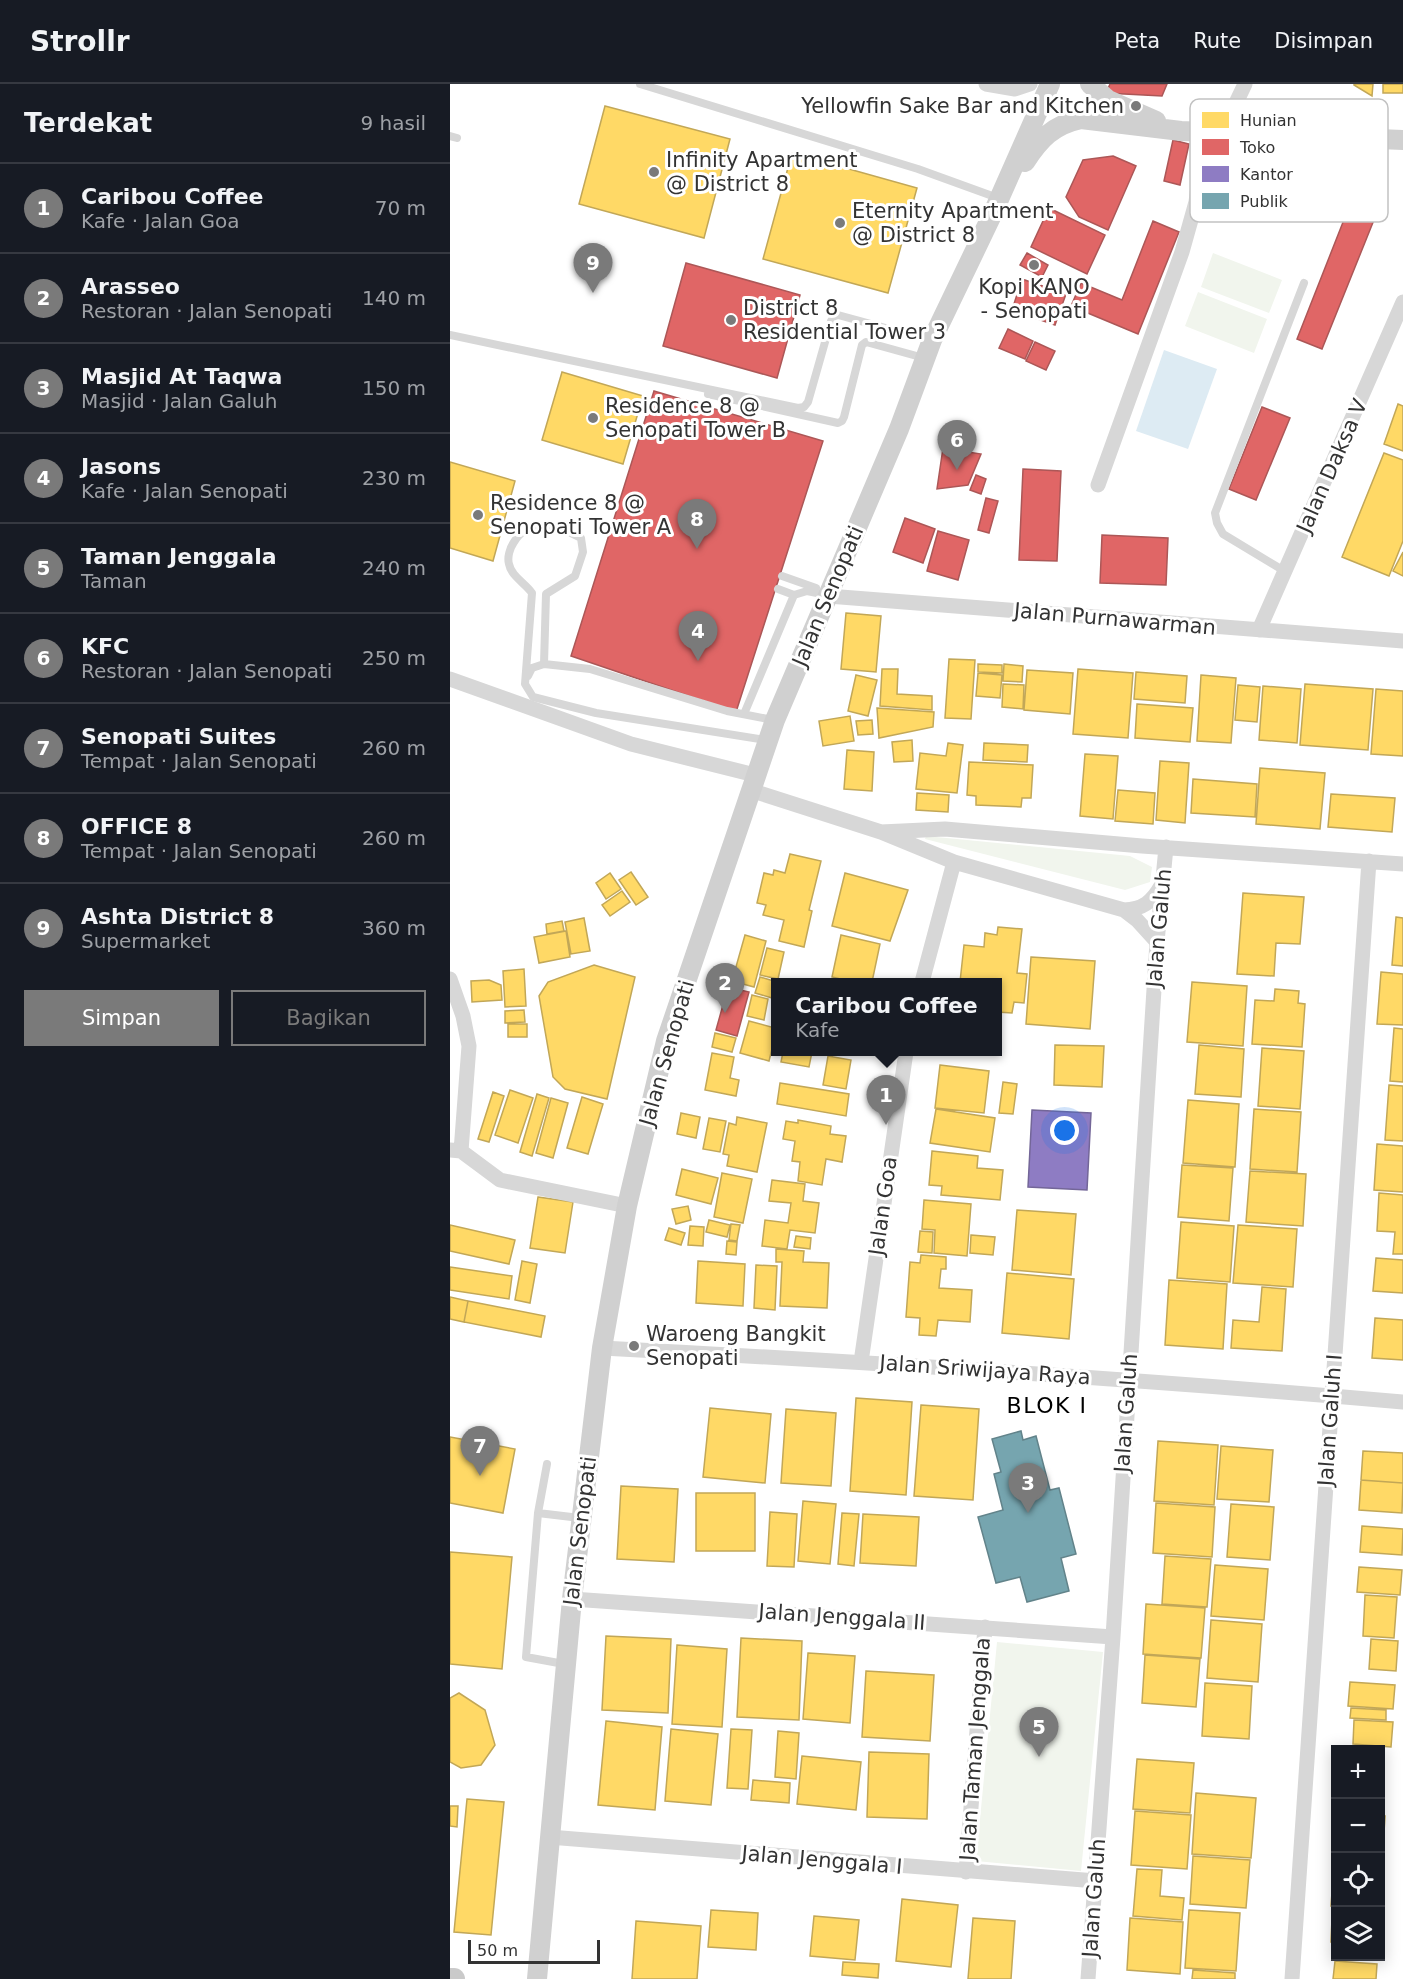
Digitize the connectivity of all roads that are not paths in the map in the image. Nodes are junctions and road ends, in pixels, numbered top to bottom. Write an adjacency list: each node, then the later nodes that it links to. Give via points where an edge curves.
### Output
1 (640, 84): 12 (lane, via 918,169)
2 (986, 84): 3 (street, via 1015,89)
3 (1030, 84)
4 (1050, 84): 12 (main road, Jalan Senopati)
5 (1090, 84): 8 (main road, via 1108,99)
6 (1245, 84): 7 (street)
7 (1238, 99)
8 (1181, 131): 9 (main road); 12 (main road, via 1088,119 1066,122 1037,144)
9 (1190, 132)
10 (1388, 140): 11 (main road)
11 (1403, 140)
12 (999, 198): 17 (main road, Jalan Senopati)
13 (1190, 222): 18 (street)
14 (1304, 283): 19 (lane, via 1215,513 1223,534)
15 (1403, 302): 19 (street, Jalan Daksa V)
16 (450, 337): 17 (lane, via 838,423 844,417 862,345 866,342); 17 (lane, via 798,408 808,402 834,316)
17 (929, 349): 23 (main road, Jalan Senopati)
18 (1098, 485)
19 (1286, 572): 24 (street, Jalan Daksa V)
20 (782, 576): 23 (lane)
21 (778, 589): 22 (lane)
22 (794, 594): 23 (lane); 29 (lane)
23 (828, 594): 24 (street, Jalan Purnawarman); 30 (main road, Jalan Senopati)
24 (1259, 630): 25 (street, Jalan Purnawarman)
25 (1403, 641)
26 (544, 664): 28 (lane, via 530,671); 28 (lane, via 546,594 575,576 583,552 581,537 541,524 521,532 510,548 508,563 512,573 532,593); 29 (lane, via 590,669)
27 (450, 679): 32 (street, via 631,744)
28 (525, 684): 31 (lane, via 533,697 596,713)
29 (744, 714): 30 (lane)
30 (775, 720): 31 (main road, Jalan Senopati)
31 (767, 741): 32 (main road, Jalan Senopati)
32 (752, 782): 34 (street); 48 (main road, Jalan Senopati, via 666,1041)
33 (918, 830): 34 (street); 35 (street); 36 (street, via 914,834)
34 (881, 832): 36 (street)
35 (1142, 846): 37 (street); 41 (street, via 1159,863)
36 (915, 847): 39 (street)
37 (1166, 847): 38 (street); 41 (street, Jalan Galuh)
38 (1369, 861): 40 (street); 52 (street, Jalan Galuh I)
39 (954, 862): 42 (street); 44 (street)
40 (1403, 864)
41 (1162, 885): 42 (street, via 1147,904); 43 (street, Jalan Galuh)
42 (1124, 910): 43 (street)
43 (1157, 942): 51 (street, Jalan Galuh)
44 (923, 978)
45 (450, 979): 47 (street, via 469,1046)
46 (905, 1056): 50 (street, Jalan Goa)
47 (455, 1150): 48 (street, via 500,1180)
48 (627, 1206): 49 (main road, Jalan Senopati)
49 (602, 1348): 50 (street, Jalan Sriwijaya Raya); 56 (main road, Jalan Senopati)
50 (861, 1362): 51 (street, Jalan Sriwijaya Raya)
51 (1128, 1380): 52 (street, Jalan Sriwijaya Raya); 59 (street, Jalan Galuh)
52 (1332, 1396): 53 (street, Jalan Sriwijaya Raya); 66 (street, Jalan Galuh I)
53 (1403, 1402)
54 (547, 1464): 55 (lane)
55 (538, 1513): 56 (lane); 60 (lane, via 526,1657)
56 (582, 1518): 57 (main road, Jalan Senopati)
57 (572, 1599): 58 (street, Jalan Jenggala II); 60 (main road, Jalan Senopati)
58 (985, 1627): 59 (street, Jalan Jenggala II); 62 (street, Jalan Taman Jenggala)
59 (1113, 1637): 63 (street, Jalan Galuh)
60 (566, 1664): 61 (main road, Jalan Senopati)
61 (549, 1837): 62 (street, Jalan Jenggala I); 64 (main road, Jalan Senopati)
62 (966, 1872): 63 (street, Jalan Jenggala I)
63 (1096, 1881): 65 (street, Jalan Galuh)
64 (537, 1979)
65 (1088, 1979)
66 (1292, 1979)

